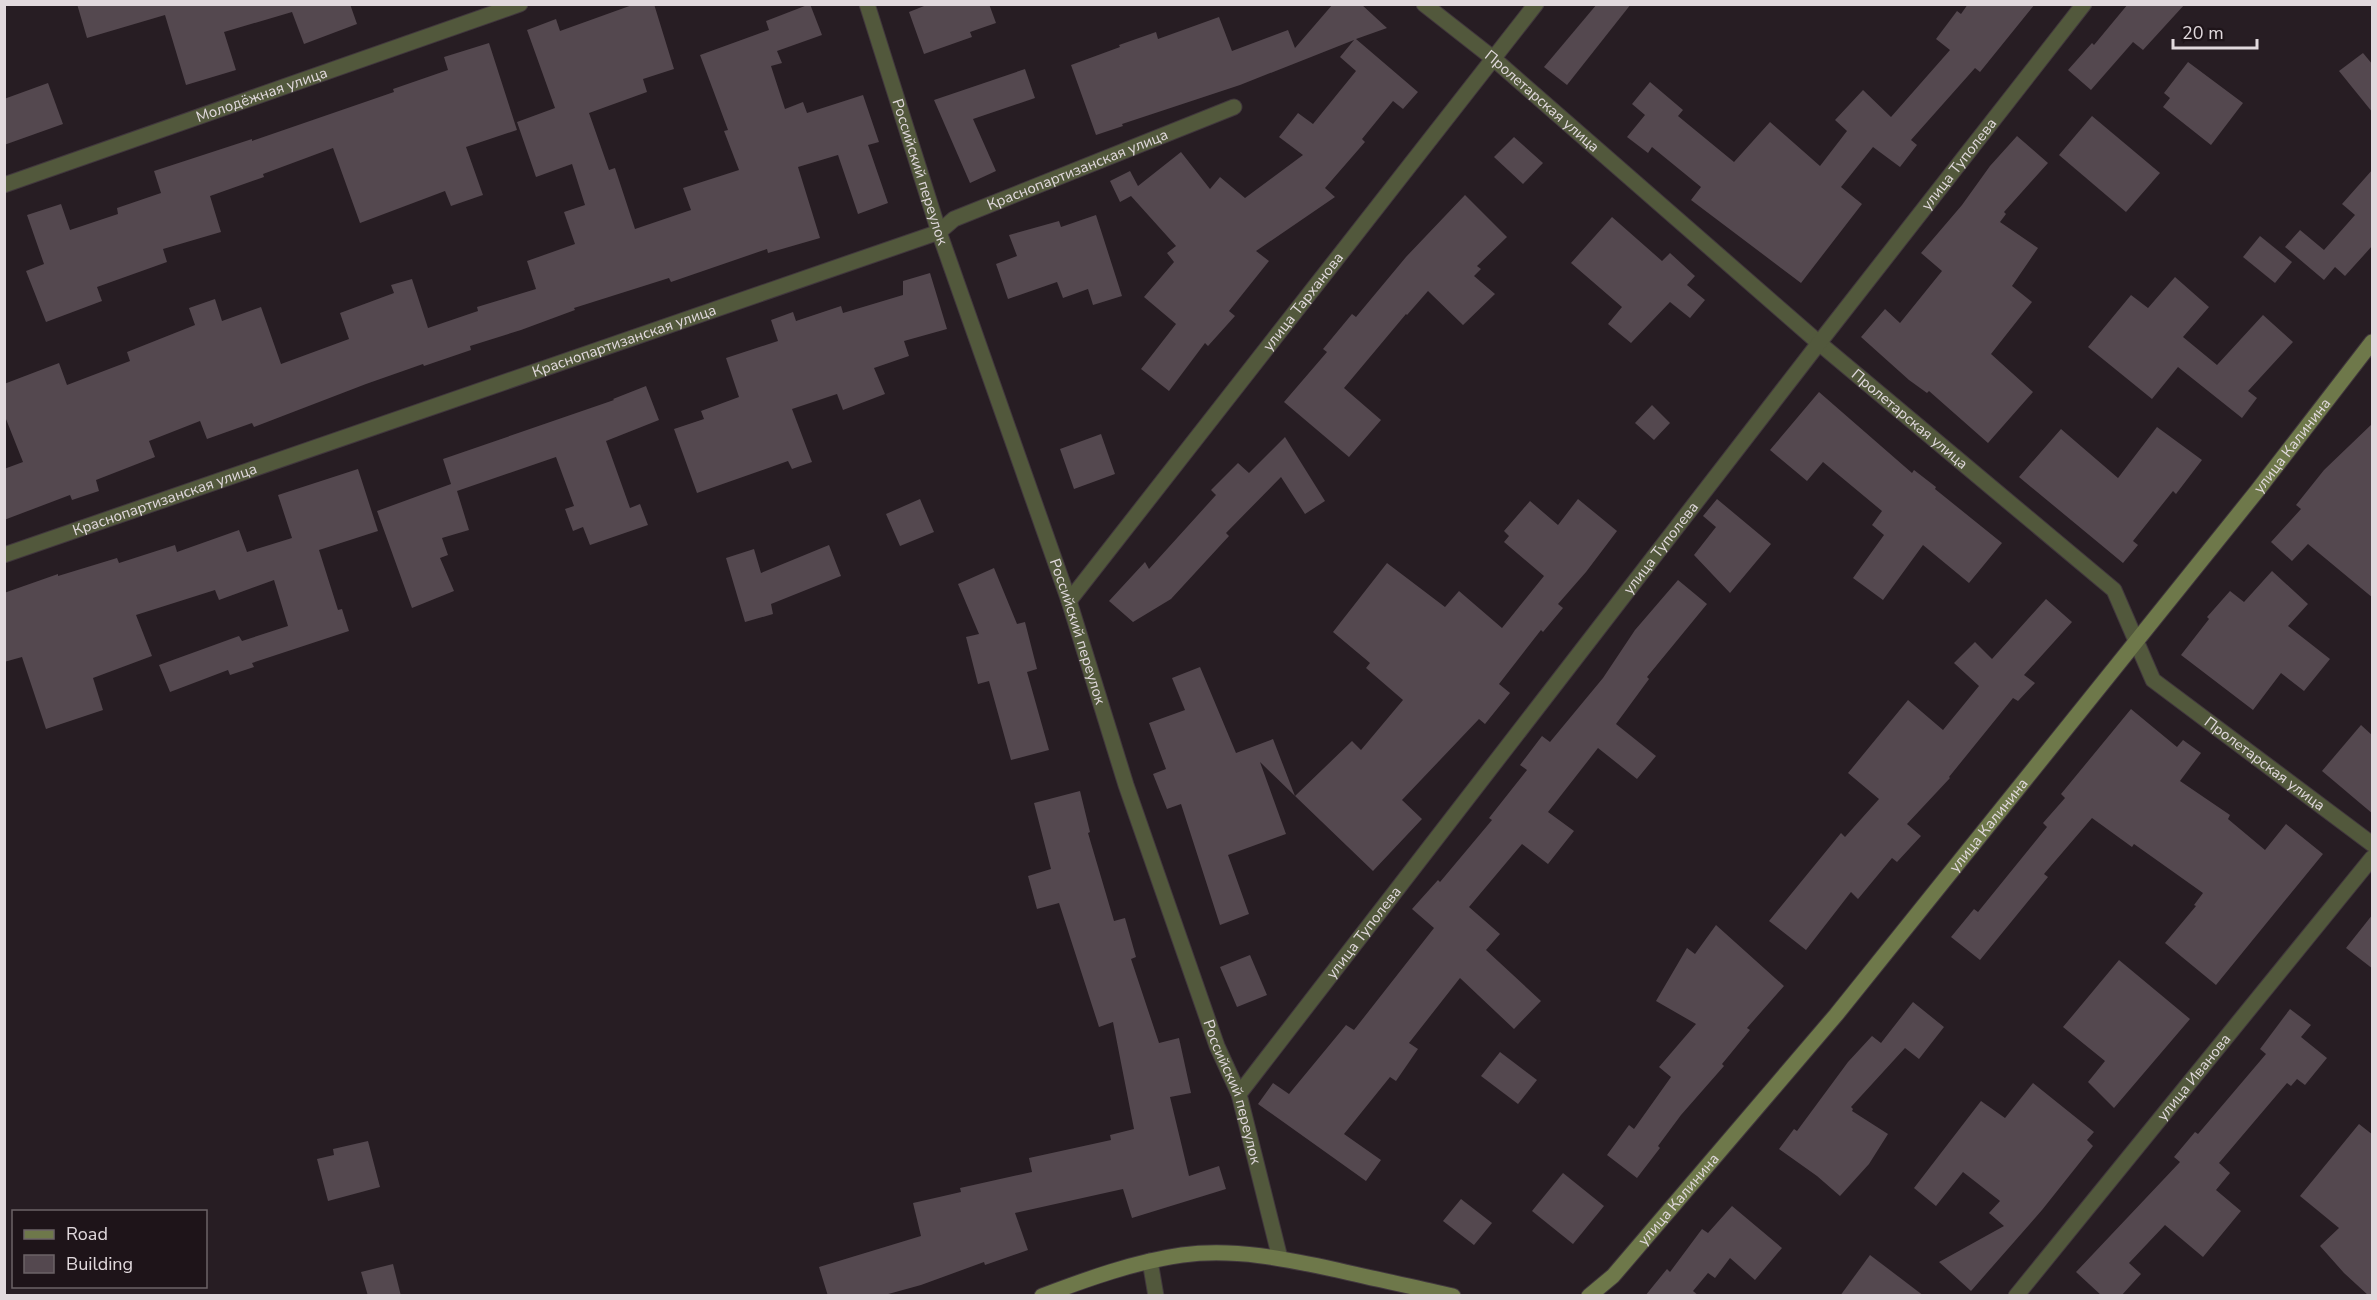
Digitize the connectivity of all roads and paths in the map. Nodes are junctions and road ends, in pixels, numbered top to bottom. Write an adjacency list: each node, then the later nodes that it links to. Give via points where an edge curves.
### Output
1 (520, 4): 8 (street, Молодёжная улица)
2 (867, 4): 9 (street, Российский переулок)
3 (1424, 4): 6 (street, Пролетарская улица)
4 (1536, 4): 6 (street, улица Тарханова)
5 (2084, 4): 11 (street, улица Туполева)
6 (1494, 59): 11 (street, Пролетарская улица); 13 (street, улица Тарханова)
7 (1234, 108): 9 (street, Краснопартизанская улица, via 954,219)
8 (4, 185)
9 (939, 232): 12 (street, Краснопартизанская улица); 13 (street, Российский переулок)
10 (2373, 342): 14 (street, улица Калинина)
11 (1819, 343): 14 (street, Пролетарская улица, via 2114,590); 17 (street, улица Туполева)
12 (4, 555)
13 (1069, 601): 17 (street, Российский переулок, via 1126,785 1217,1046)
14 (2135, 640): 15 (street, Пролетарская улица, via 2153,680); 23 (street, улица Калинина, via 1836,1015 1613,1276)
15 (2373, 844)
16 (2373, 858): 24 (street, улица Иванова)
17 (1239, 1094): 18 (street, Российский переулок)
18 (1280, 1258): 19 (street, via 1247,1253 1184,1255); 22 (street)
19 (1150, 1261): 20 (street); 21 (street)
20 (1042, 1296)
21 (1156, 1296)
22 (1453, 1296)
23 (1589, 1296)
24 (2016, 1296)

